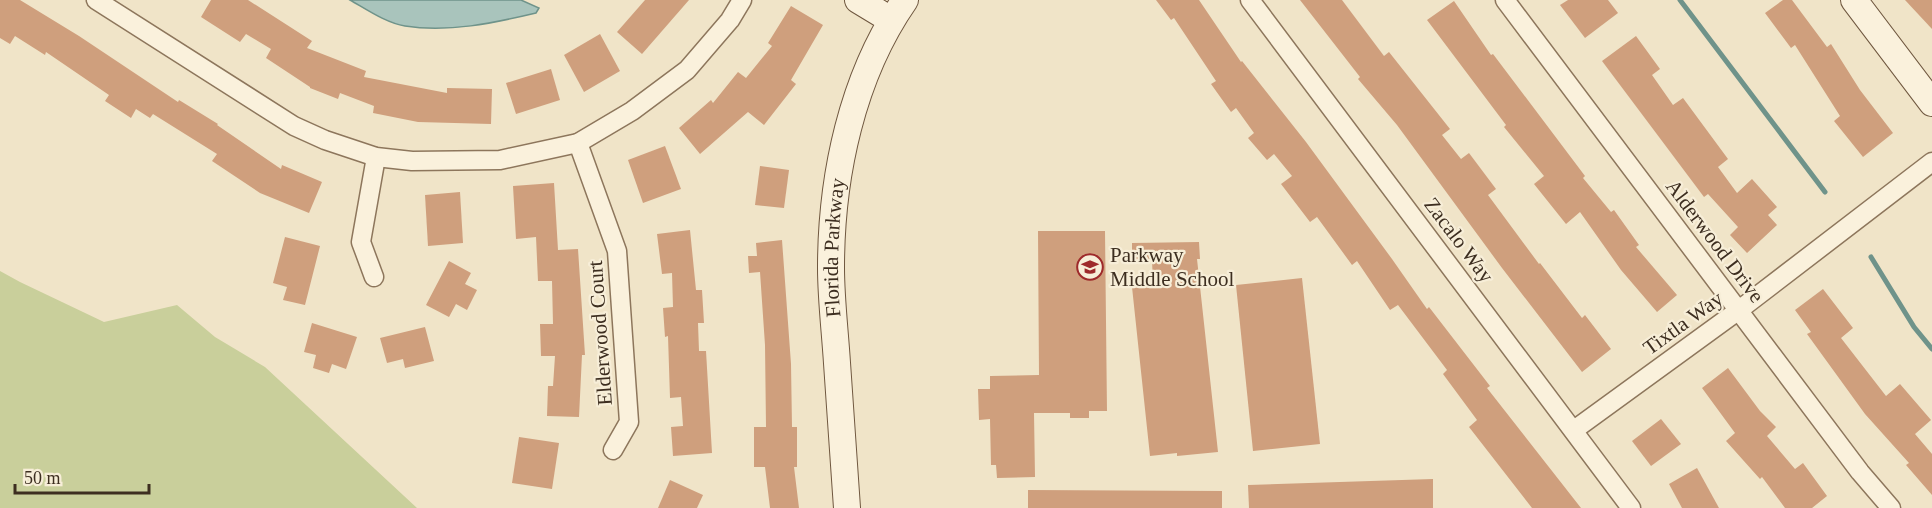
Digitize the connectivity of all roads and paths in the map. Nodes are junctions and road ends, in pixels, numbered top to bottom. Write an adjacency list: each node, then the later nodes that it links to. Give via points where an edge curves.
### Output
1 (96, 0): 10 (street, via 294,126)
2 (742, 0): 9 (street, via 687,70 632,111)
3 (858, 0): 7 (street)
4 (1250, 0): 14 (street, Zacalo Way)
5 (1505, 0): 13 (street, Alderwood Drive)
6 (1854, 0): 8 (street)
7 (898, 10): 16 (street, Florida Parkway, via 869,68 847,134 833,215 831,268)
8 (1932, 103)
9 (578, 143): 10 (street, via 500,160 412,161); 15 (street, Elderwood Court, via 617,250 629,422)
10 (376, 156): 12 (street, via 361,242)
11 (1932, 162): 13 (street, Tixtla Way)
12 (374, 277)
13 (1739, 310): 14 (street, Tixtla Way); 18 (street, Alderwood Drive)
14 (1574, 430): 17 (street, Zacalo Way)
15 (613, 450)
16 (847, 508)
17 (1631, 508)
18 (1891, 508)

